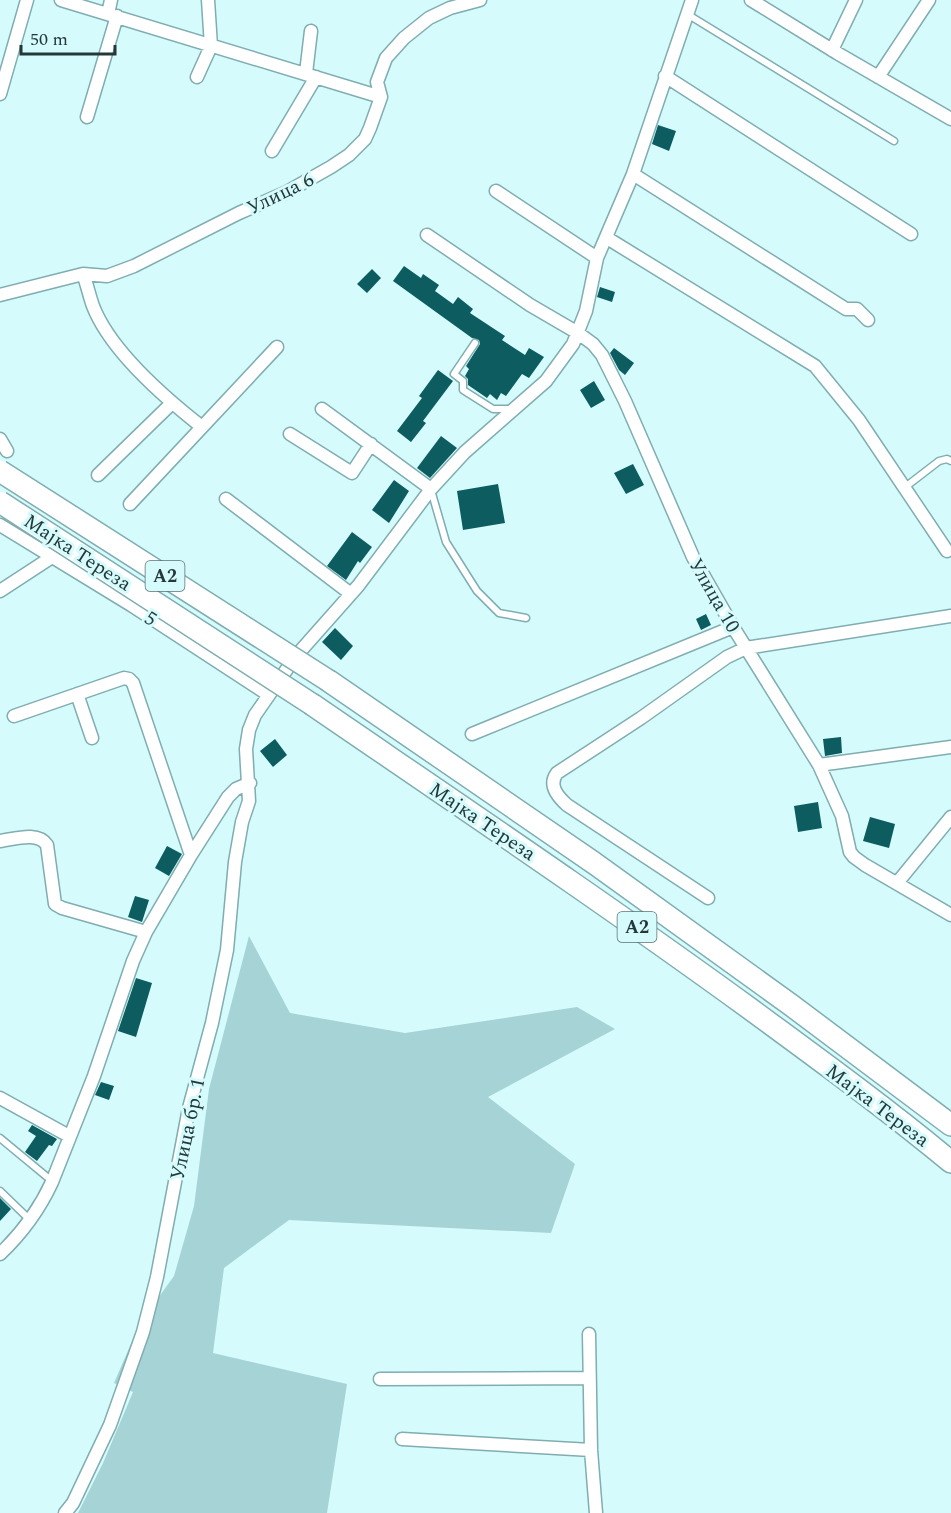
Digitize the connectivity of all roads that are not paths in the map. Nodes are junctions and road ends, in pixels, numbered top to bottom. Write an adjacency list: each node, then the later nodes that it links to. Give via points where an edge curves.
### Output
1 (27, 0): 20 (street)
2 (61, 0): 10 (street)
3 (111, 0): 12 (street)
4 (208, 0): 14 (street)
5 (480, 0): 21 (street, Улица 6, via 429,18 404,38 386,58 377,82)
6 (692, 0): 11 (street)
7 (751, 0): 15 (street)
8 (856, 0): 15 (street)
9 (929, 0): 19 (street)
10 (74, 2): 12 (street)
11 (687, 14): 17 (street); 24 (lane)
12 (113, 15): 14 (street); 22 (street)
13 (311, 31): 16 (street)
14 (211, 46): 16 (street); 18 (street)
15 (832, 50): 19 (street)
16 (311, 75): 21 (street); 25 (street)
17 (665, 76): 26 (street); 28 (street)
18 (197, 77)
19 (878, 77): 23 (street)
20 (0, 94)
21 (381, 98): 32 (street, Улица 6, via 364,139 331,167 134,266 107,276)
22 (87, 117)
23 (951, 119)
24 (894, 141)
25 (272, 151)
26 (633, 174): 30 (street); 34 (street, via 846,309 857,309)
27 (496, 190): 31 (street)
28 (911, 234)
29 (427, 235): 35 (street, Улица 10, via 521,300)
30 (607, 238): 31 (street); 49 (street, via 815,366 859,420)
31 (597, 258): 35 (street)
32 (83, 274): 33 (street, Улица 6); 38 (street, via 93,307 116,343)
33 (0, 295)
34 (868, 320)
35 (578, 333): 40 (street, via 556,369); 61 (street, Улица 10, via 604,361 693,557)
36 (475, 343): 40 (lane, via 454,374 463,381 463,390 493,409)
37 (277, 347): 41 (street)
38 (172, 403): 41 (street); 48 (street)
39 (322, 409): 44 (street)
40 (516, 409): 50 (street, via 465,452)
41 (202, 427): 53 (street)
42 (290, 434): 44 (street, via 352,473)
43 (0, 439): 45 (street)
44 (371, 444): 50 (street)
45 (7, 451)
46 (951, 461): 49 (lane, via 939,461)
47 (0, 471): 79 (highway, Мајка Тереза / A2, bridge, via 329,681 585,856)
48 (98, 475)
49 (903, 488): 55 (street)
50 (431, 489): 58 (street); 60 (lane, via 446,542 477,591 499,613)
51 (226, 499): 58 (street)
52 (0, 502): 82 (highway, Мајка Тереза / A2, bridge, via 313,705 658,942)
53 (130, 504)
54 (0, 525): 56 (street, 5)
55 (947, 551)
56 (52, 557): 57 (street); 64 (street, 5)
57 (0, 591)
58 (351, 594): 64 (street, via 296,656)
59 (951, 616): 62 (street)
60 (526, 618)
61 (733, 627): 62 (street, Улица 10); 66 (street)
62 (746, 648): 69 (street, Улица 10); 75 (street, via 557,773 553,782 555,792 567,805)
63 (77, 694): 65 (street); 67 (street); 73 (street, via 124,678 133,683)
64 (269, 695): 70 (street, Улица бр. 1, via 249,730 246,749)
65 (14, 716)
66 (472, 734)
67 (93, 738)
68 (951, 747): 69 (street)
69 (819, 765): 74 (street, Улица 10, via 838,805 850,852)
70 (250, 783): 73 (street, via 228,797); 92 (street, Улица бр. 1, via 235,862 227,950 189,1108 143,1332 110,1425)
71 (951, 817): 74 (street)
72 (0, 841): 77 (street, via 44,839 55,904)
73 (191, 855): 77 (street)
74 (897, 883): 76 (street)
75 (708, 898)
76 (950, 912)
77 (146, 932): 80 (street)
78 (0, 1098): 80 (street)
79 (951, 1125)
80 (69, 1136): 83 (street)
81 (0, 1138): 83 (lane)
82 (951, 1162)
83 (52, 1182): 85 (street)
84 (0, 1191): 85 (lane)
85 (29, 1219): 86 (street)
86 (0, 1254)
87 (589, 1334): 88 (street)
88 (589, 1378): 89 (street); 91 (street)
89 (380, 1379)
90 (402, 1439): 91 (street)
91 (591, 1450): 93 (street)
92 (65, 1513)
93 (596, 1513)

